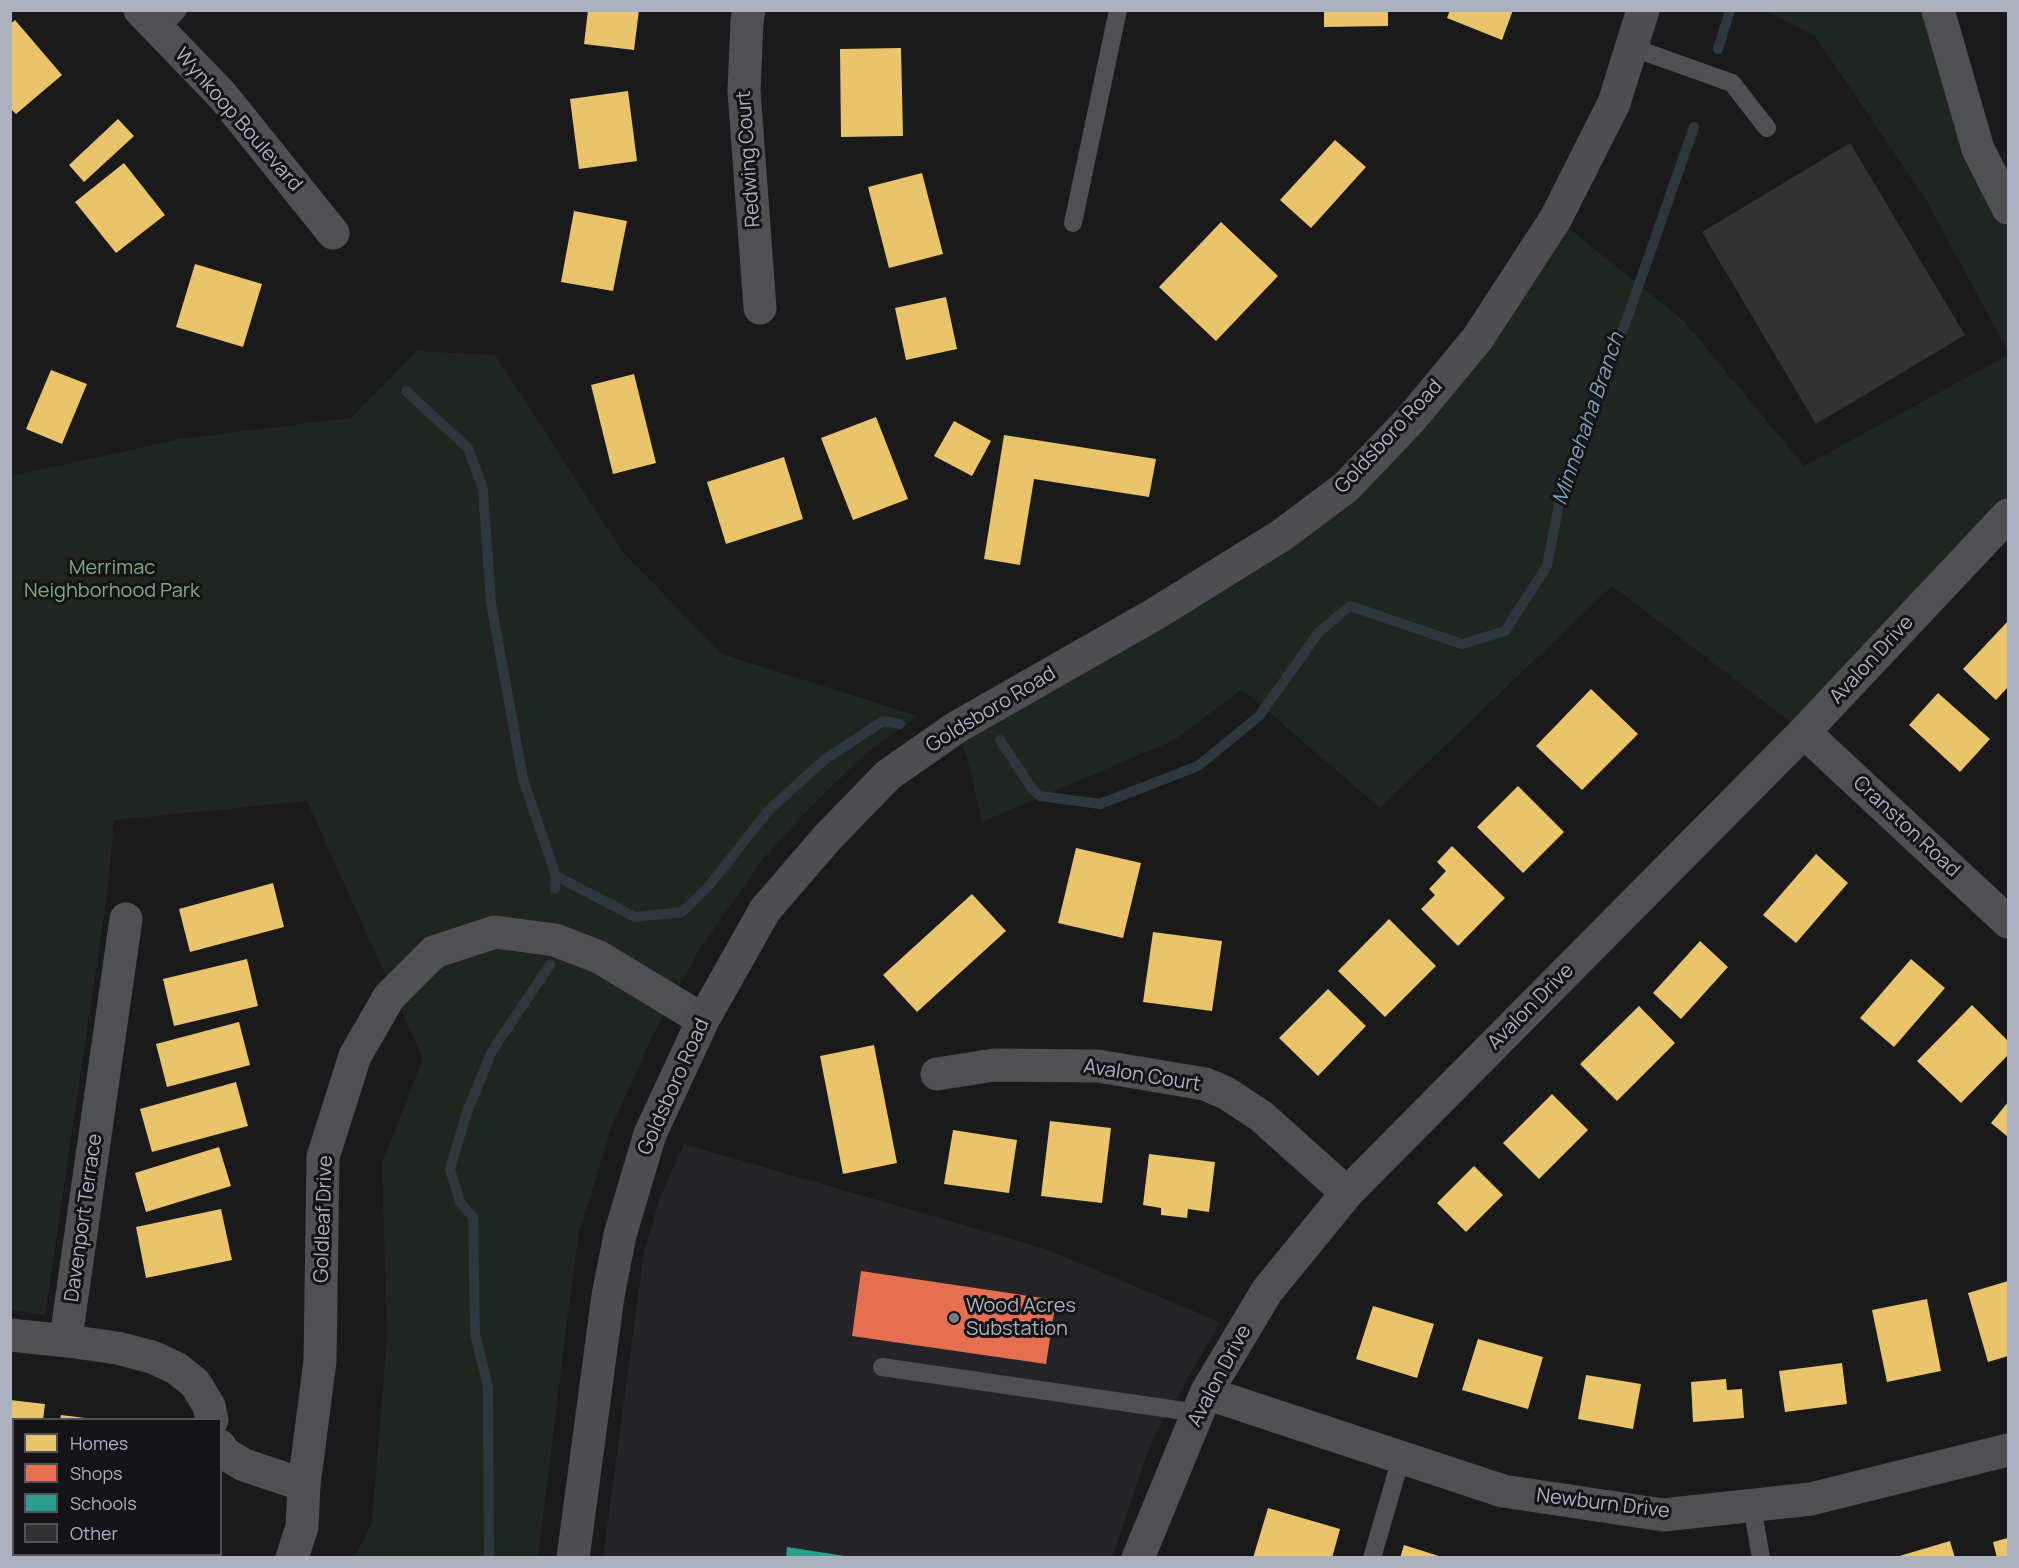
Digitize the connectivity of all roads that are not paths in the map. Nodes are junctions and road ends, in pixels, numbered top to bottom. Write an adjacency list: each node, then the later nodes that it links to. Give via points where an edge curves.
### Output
1 (749, 10): 11 (street, Redwing Court, via 744,91)
2 (1118, 10): 9 (lane)
3 (1643, 10): 6 (main road, Goldsboro Road)
4 (1938, 10): 8 (street, via 1978,149)
5 (159, 17): 10 (street, Wynkoop Boulevard)
6 (1632, 47): 7 (lane, via 1732,83); 16 (main road, Goldsboro Road, via 1614,103 1556,218 1478,338 1403,428 1346,487 1282,535 1155,614 957,728 888,775 765,910)
7 (1767, 128)
8 (2008, 208)
9 (1073, 223)
10 (333, 233)
11 (760, 308)
12 (2008, 515): 13 (street, Avalon Drive)
13 (1804, 732): 15 (street, Cranston Road); 18 (street, Avalon Drive)
14 (126, 919): 20 (street, Davenport Terrace)
15 (2008, 922)
16 (703, 1020): 27 (street, Goldleaf Drive, via 599,957 555,940 495,932 434,952 389,997 355,1056 323,1156 320,1361); 30 (main road, Goldsboro Road, via 650,1134 620,1235 606,1308)
17 (937, 1074): 18 (street, Avalon Court, via 994,1065 1098,1066 1205,1084 1261,1116)
18 (1347, 1192): 22 (street, Avalon Drive, via 1268,1291)
19 (10, 1335): 20 (street)
20 (68, 1341): 23 (street, via 117,1348 153,1357 176,1368 195,1383)
21 (882, 1367): 22 (lane)
22 (1202, 1403): 26 (street, Newburn Drive); 31 (street, Avalon Drive)
23 (212, 1418)
24 (222, 1450): 27 (street, via 244,1465)
25 (2008, 1450): 28 (street, Newburn Drive, via 1810,1499)
26 (1401, 1458): 28 (street, Newburn Drive, via 1503,1491 1663,1515); 32 (lane)
27 (304, 1485): 29 (street, Goldleaf Drive, via 302,1527)
28 (1752, 1506): 33 (lane)
29 (292, 1557)
30 (573, 1557)
31 (1137, 1557)
32 (1372, 1557)
33 (1761, 1557)

